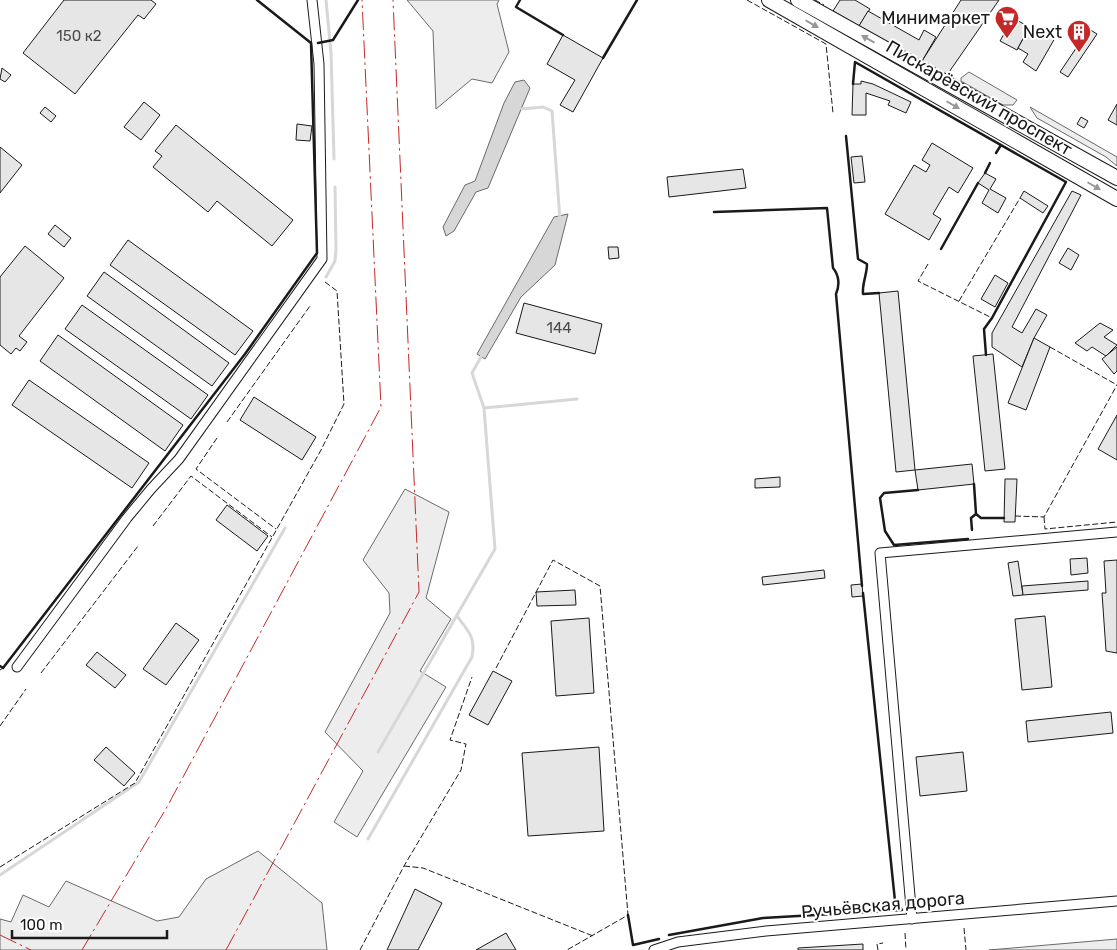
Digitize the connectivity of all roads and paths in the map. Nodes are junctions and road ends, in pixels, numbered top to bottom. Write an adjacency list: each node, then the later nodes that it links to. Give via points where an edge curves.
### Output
1 (312, 0): 7 (street, via 319,64 322,259 180,459 139,503)
2 (770, 0): 5 (main road, Пискарёвский проспект, one-way to 5)
3 (798, 0): 4 (main road, Пискарёвский проспект, one-way to 3)
4 (1117, 178)
5 (1117, 199)
6 (1117, 532): 9 (street, via 880,553)
7 (17, 667)
8 (1117, 901): 9 (street, Ручьёвская дорога)
9 (912, 919): 10 (street, Ручьёвская дорога, via 678,942)
10 (654, 950)

